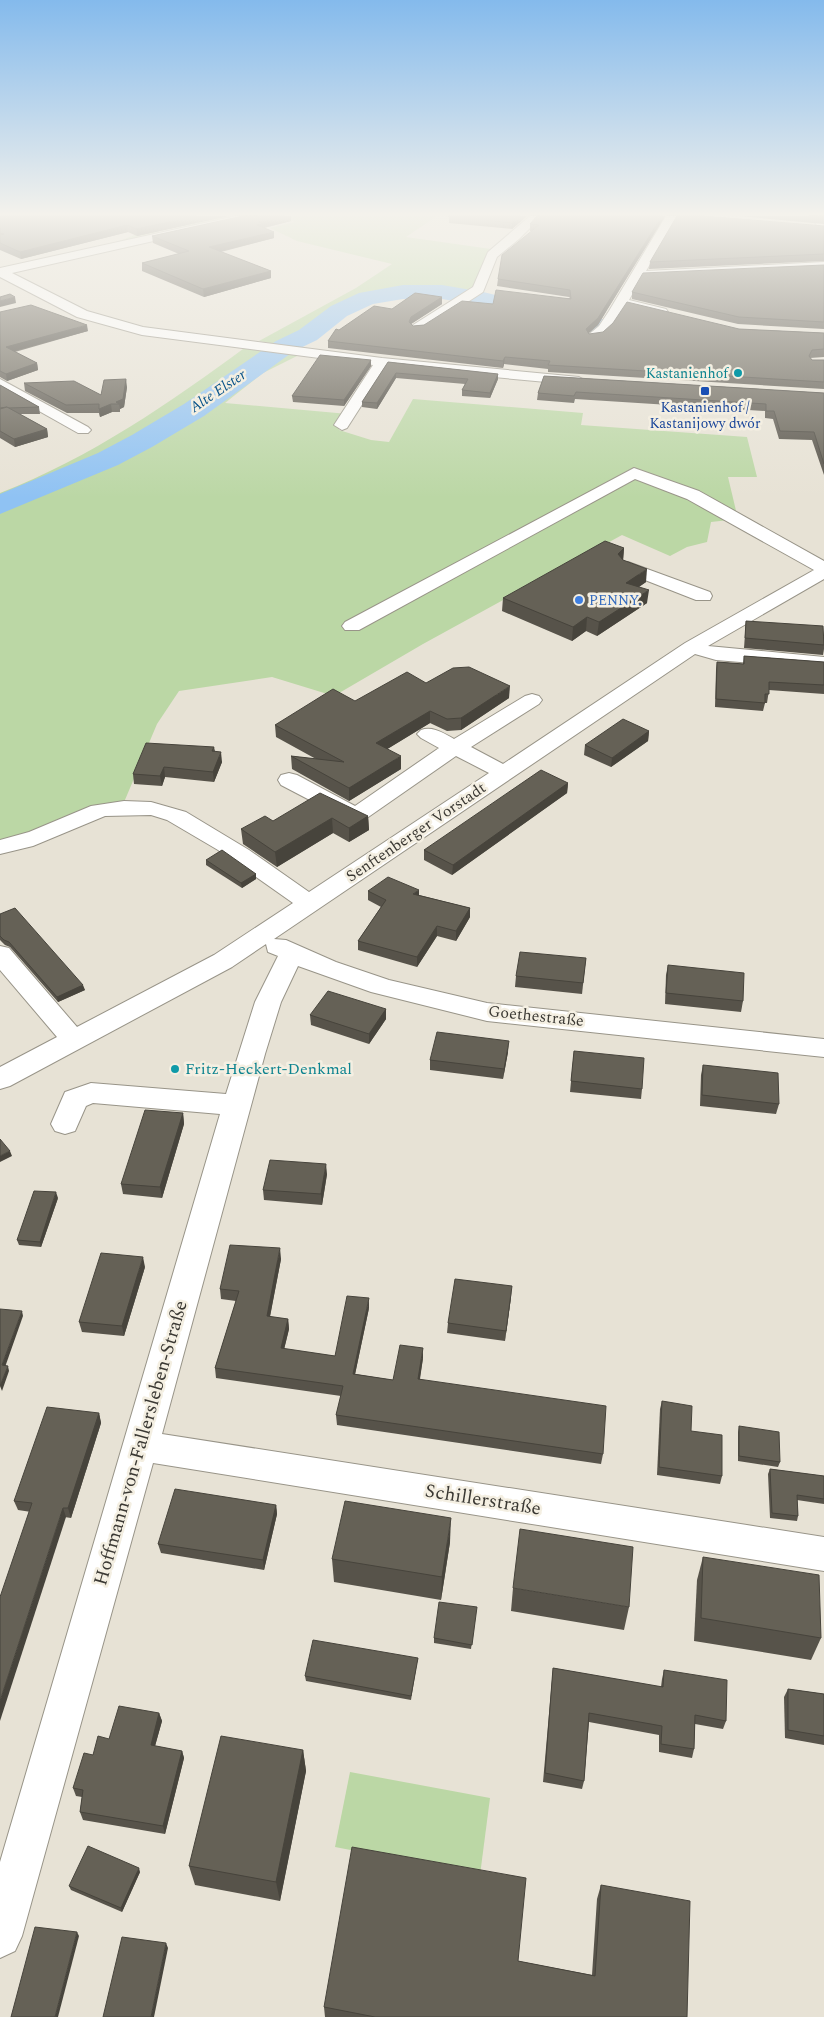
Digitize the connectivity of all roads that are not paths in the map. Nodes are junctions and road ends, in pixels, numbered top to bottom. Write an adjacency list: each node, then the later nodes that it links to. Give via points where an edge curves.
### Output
1 (75, 310): 8 (street, via 123,327 196,340)
2 (446, 310): 6 (street)
3 (615, 310): 7 (street)
4 (655, 310): 5 (street)
5 (679, 316)
6 (418, 328)
7 (602, 330)
8 (382, 362): 9 (street); 11 (street)
9 (595, 382)
10 (0, 383): 12 (street)
11 (342, 425)
12 (83, 430)
13 (628, 567): 16 (street)
14 (824, 568): 17 (street, via 693,494 634,473)
15 (824, 572): 18 (street, Senftenberger Vorstadt)
16 (703, 596)
17 (352, 626)
18 (692, 647): 19 (street, via 716,654); 23 (street, Senftenberger Vorstadt)
19 (824, 663)
20 (532, 700): 22 (street)
21 (428, 734): 22 (street)
22 (455, 748): 23 (street); 24 (street, via 356,815)
23 (503, 772): 26 (street, Senftenberger Vorstadt)
24 (289, 780)
25 (0, 847): 26 (street, via 15,846 101,810 122,807 167,812 223,843)
26 (310, 904): 27 (street, Senftenberger Vorstadt)
27 (259, 937): 29 (street, Goethestraße); 30 (street, Senftenberger Vorstadt, via 223,960)
28 (0, 954): 30 (street)
29 (292, 954): 31 (street, Goethestraße, via 400,991 487,1012); 33 (street, Hoffmann-von-Fallersleben-Straße, via 267,1001)
30 (73, 1039): 32 (street, Senftenberger Vorstadt)
31 (824, 1048)
32 (0, 1078)
33 (237, 1104): 34 (street, via 91,1093 75,1099); 35 (street, Hoffmann-von-Fallersleben-Straße)
34 (65, 1124)
35 (141, 1446): 36 (street, Schillerstraße); 37 (street, Hoffmann-von-Fallersleben-Straße)
36 (824, 1554)
37 (0, 1936)

